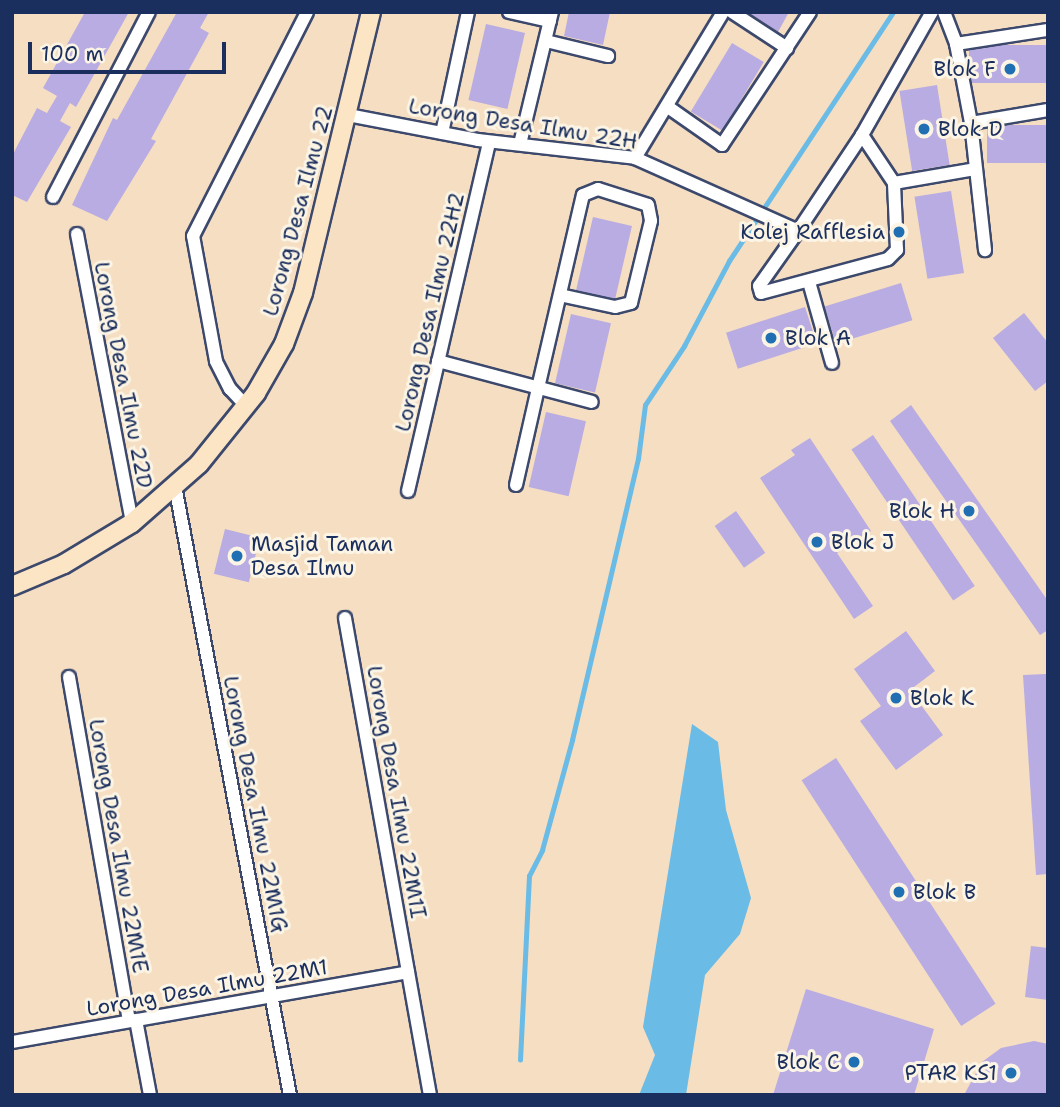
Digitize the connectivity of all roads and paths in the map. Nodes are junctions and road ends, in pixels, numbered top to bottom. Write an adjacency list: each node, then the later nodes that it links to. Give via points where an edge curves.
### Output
1 (149, 12): 28 (street)
2 (307, 12): 38 (street, via 205,204 193,236 216,361 230,389)
3 (371, 12): 19 (street, Lorong Desa Ilmu 22)
4 (468, 12): 21 (street)
5 (509, 12): 11 (street)
6 (723, 12): 17 (street)
7 (732, 12): 15 (street)
8 (810, 12): 15 (street)
9 (932, 12): 22 (street)
10 (944, 12): 14 (street)
11 (551, 17): 13 (street)
12 (1048, 30): 14 (street)
13 (546, 41): 16 (street); 24 (street)
14 (956, 44): 20 (street)
15 (787, 48): 17 (street, via 721,146)
16 (608, 57)
17 (668, 107): 25 (street)
18 (1048, 110): 20 (street)
19 (348, 115): 21 (street, Lorong Desa Ilmu 22H); 38 (street, Lorong Desa Ilmu 22, via 292,327)
20 (971, 123): 26 (street)
21 (442, 133): 23 (street, Lorong Desa Ilmu 22H)
22 (862, 135): 27 (street); 29 (street)
23 (489, 142): 24 (street, Lorong Desa Ilmu 22H); 34 (street, Lorong Desa Ilmu 22H2)
24 (520, 144): 25 (street, Lorong Desa Ilmu 22H)
25 (635, 158): 29 (street, Lorong Desa Ilmu 22H)
26 (975, 169): 27 (street); 31 (street)
27 (894, 183): 32 (street, via 899,242 895,253)
28 (52, 197)
29 (798, 231): 32 (street, via 758,288 763,295)
30 (77, 234): 42 (street, Lorong Desa Ilmu 22D)
31 (985, 250)
32 (809, 282): 35 (street)
33 (560, 295): 33 (street, via 585,192 598,189 648,205 651,221 631,303 615,307); 36 (street)
34 (438, 361): 36 (street); 41 (street, Lorong Desa Ilmu 22H2)
35 (832, 363)
36 (538, 388): 37 (street); 39 (street)
37 (592, 402)
38 (247, 407): 40 (street, Lorong Desa Ilmu 22)
39 (516, 485)
40 (175, 486): 42 (street, Lorong Desa Ilmu 22); 47 (street, Lorong Desa Ilmu 22M1G)
41 (408, 491)
42 (132, 523): 43 (street, Lorong Desa Ilmu 22, via 84,553)
43 (12, 586)
44 (345, 618): 46 (street, Lorong Desa Ilmu 22M1I)
45 (69, 677): 48 (street, Lorong Desa Ilmu 22M1E)
46 (408, 972): 47 (street, Lorong Desa Ilmu 22M1); 52 (street, Lorong Desa Ilmu 22M1I)
47 (271, 996): 48 (street, Lorong Desa Ilmu 22M1); 51 (street, Lorong Desa Ilmu 22M1G)
48 (133, 1021): 49 (street, Lorong Desa Ilmu 22M1); 50 (street, Lorong Desa Ilmu 22M1E)
49 (12, 1042)
50 (150, 1095)
51 (290, 1095)
52 (430, 1095)

